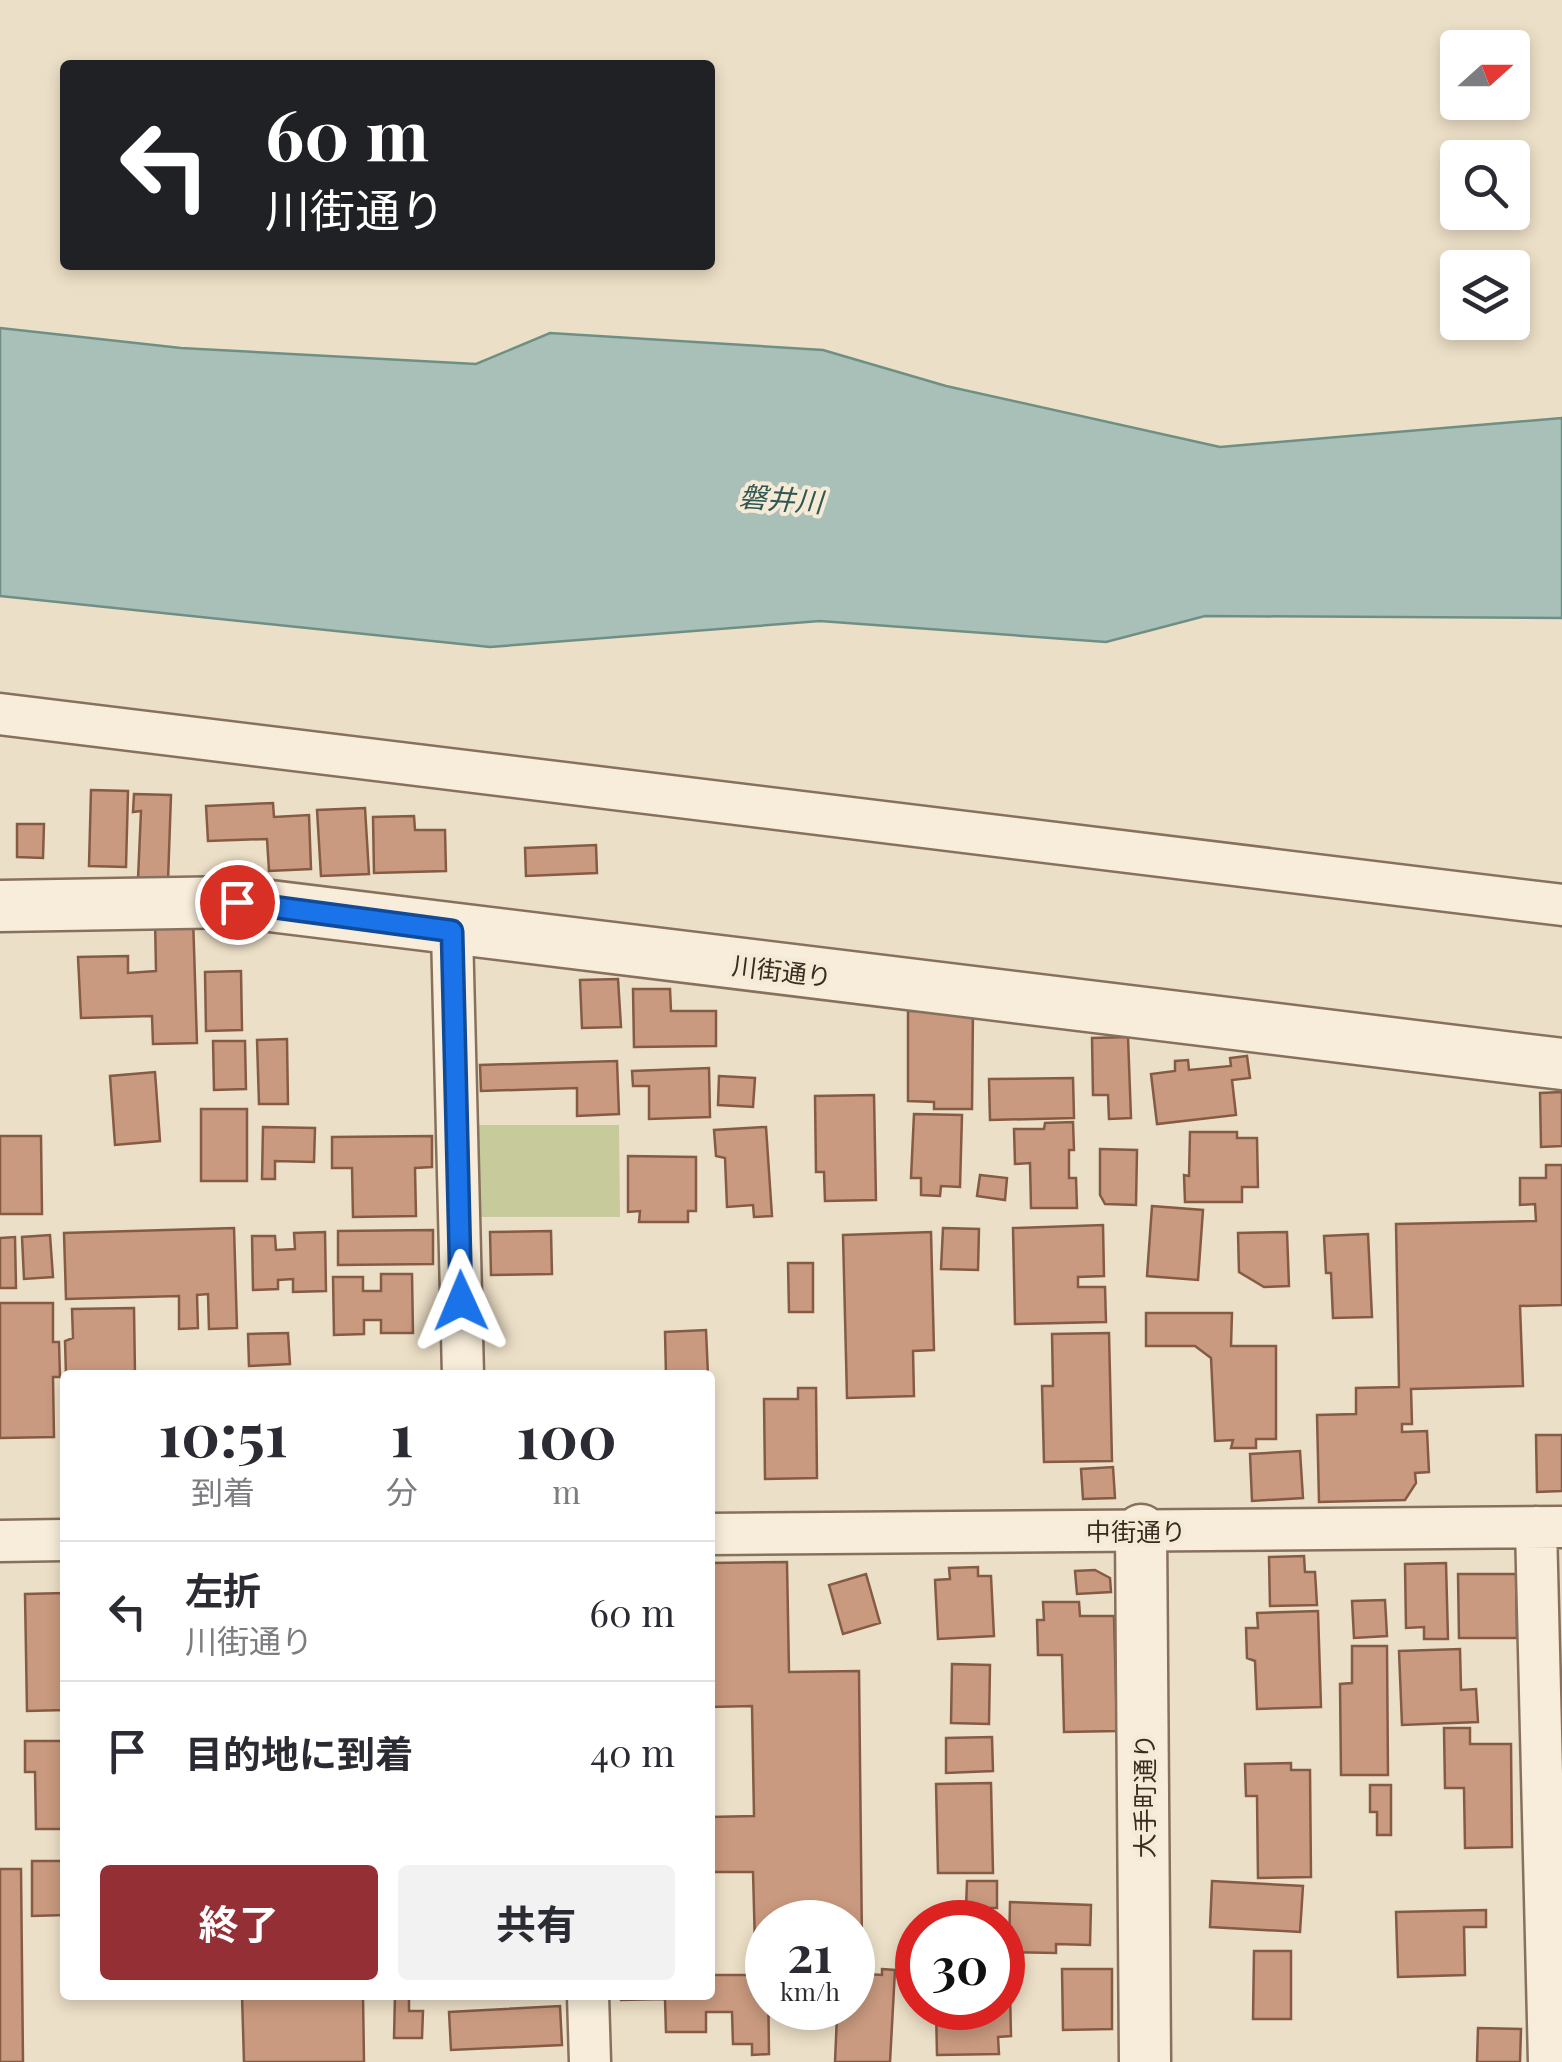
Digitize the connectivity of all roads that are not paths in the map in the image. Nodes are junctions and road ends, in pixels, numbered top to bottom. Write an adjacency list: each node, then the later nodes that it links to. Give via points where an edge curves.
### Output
1 (0, 714): 2 (street)
2 (1562, 905)
3 (0, 906): 4 (street, 川街通り, via 237,902)
4 (452, 931): 5 (street, 川街通り); 6 (street)
5 (1562, 1064)
6 (463, 1370)
7 (1549, 1526): 8 (street, 中街通り); 15 (street)
8 (1140, 1530): 9 (street, 中街通り); 14 (street, 大手町通り)
9 (715, 1534)
10 (0, 1540): 11 (street)
11 (60, 1540)
12 (588, 2000): 13 (street)
13 (590, 2062)
14 (1145, 2062)
15 (1549, 2062)

